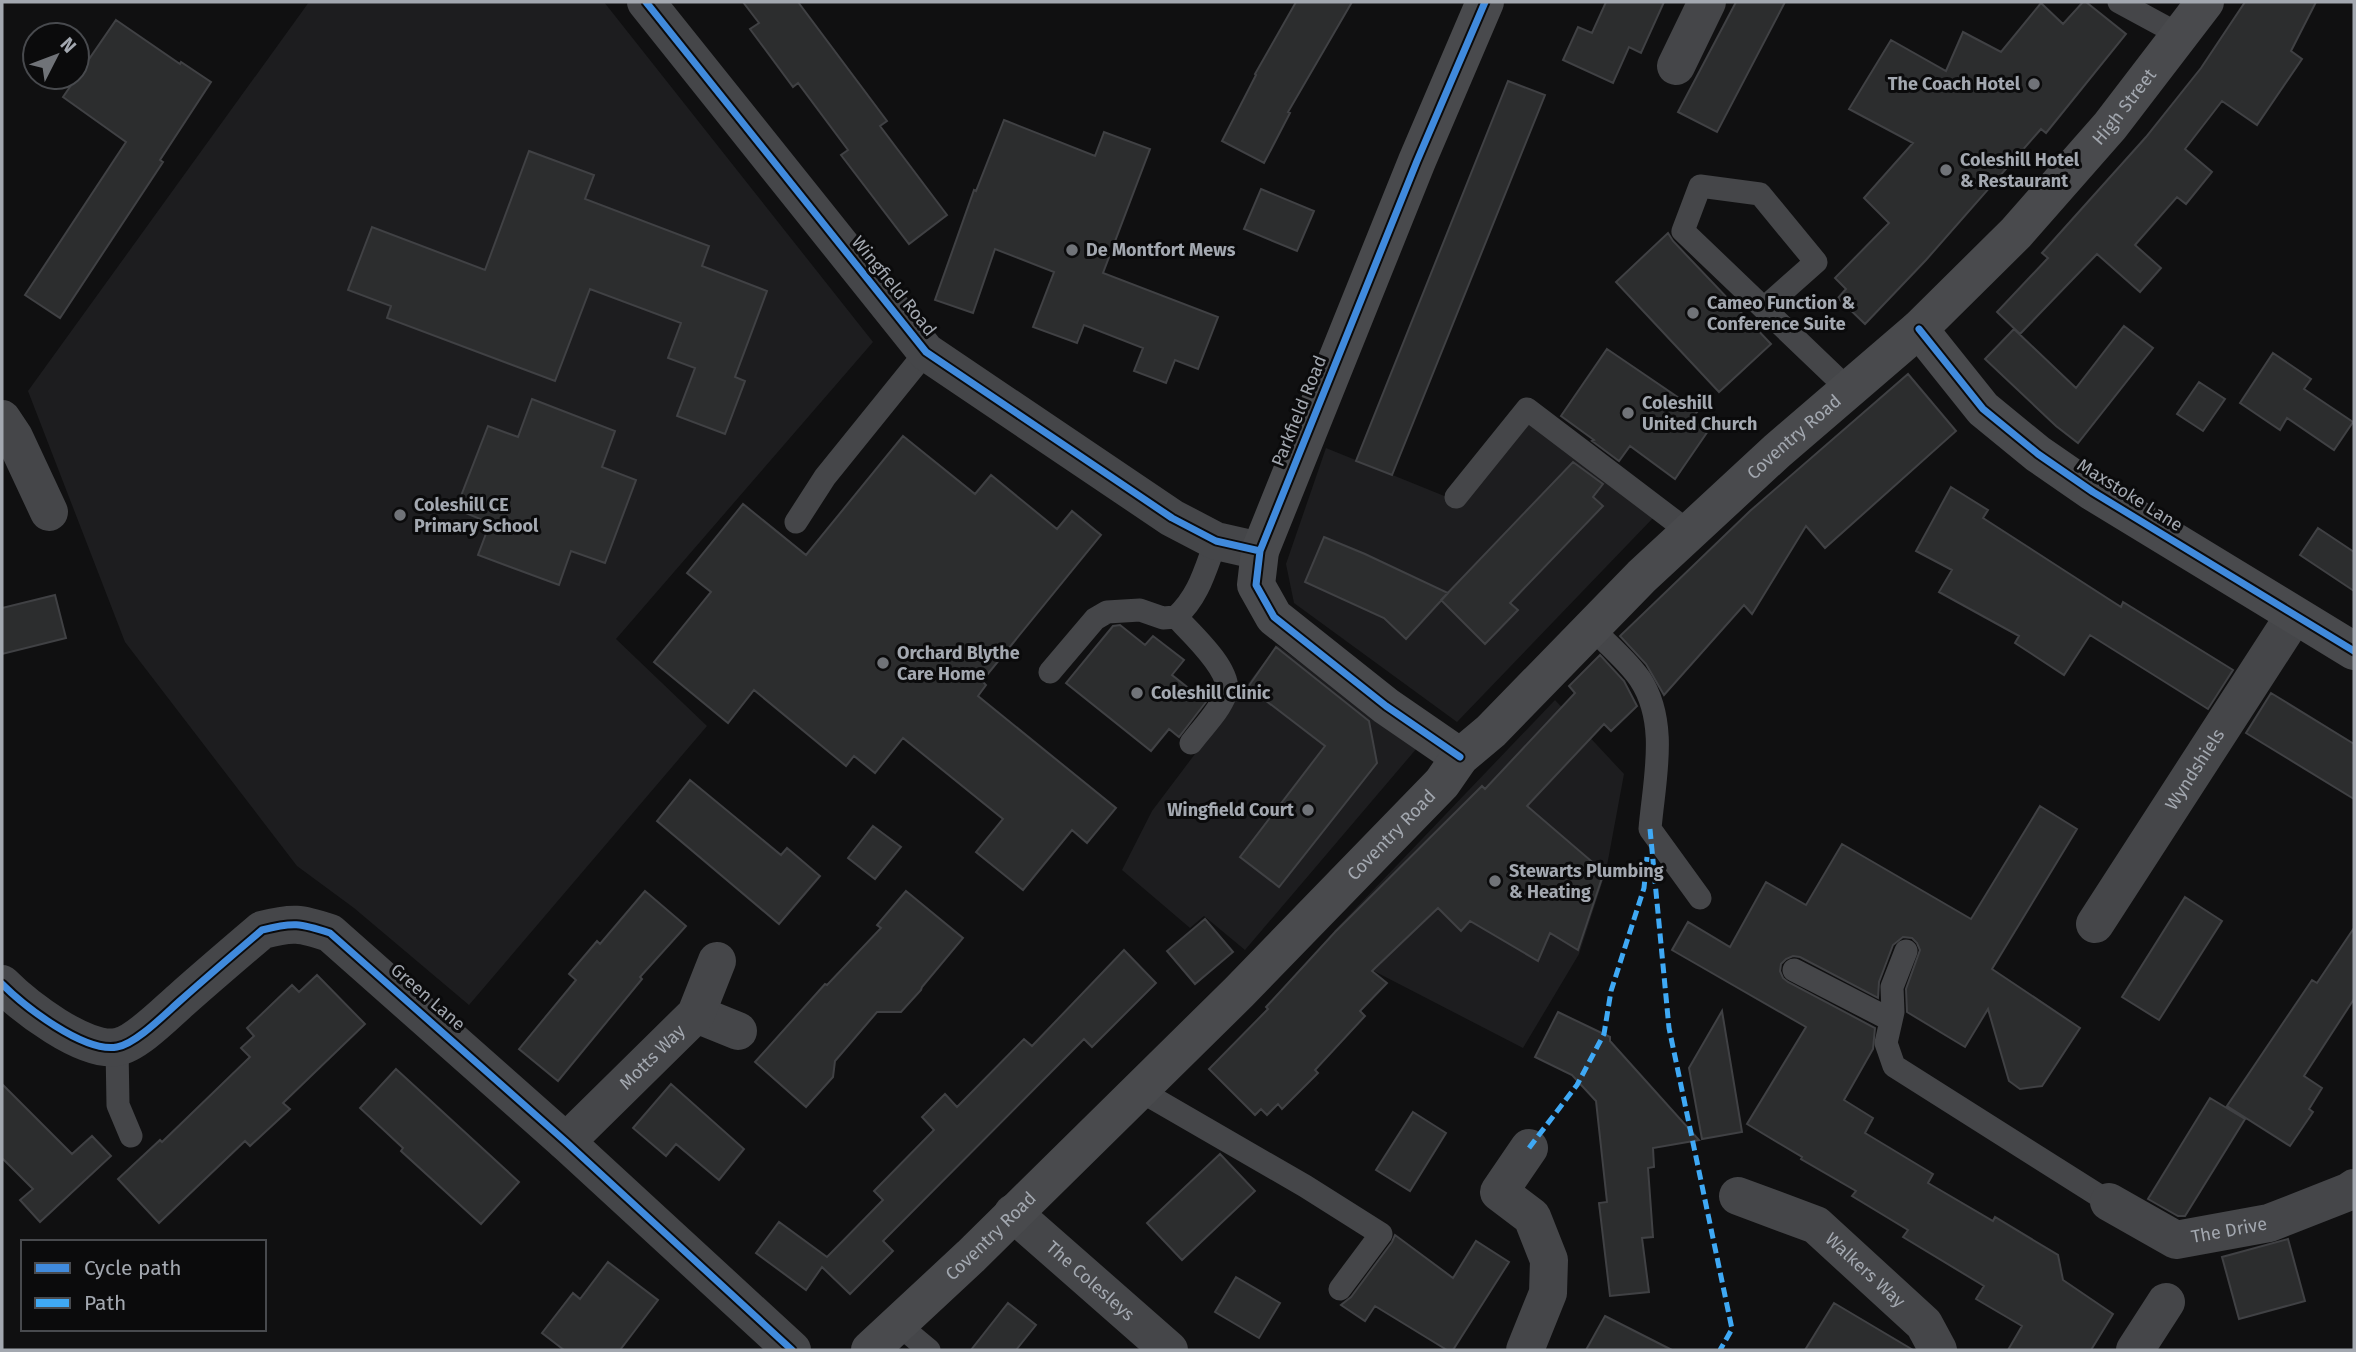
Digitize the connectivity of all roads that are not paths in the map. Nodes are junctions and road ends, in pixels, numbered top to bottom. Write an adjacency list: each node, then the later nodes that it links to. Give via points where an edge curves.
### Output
1 (646, 2): 10 (street, Wingfield Road)
2 (1485, 2): 18 (main road, Parkfield Road)
3 (1707, 2): 7 (street)
4 (2119, 2): 6 (lane)
5 (2205, 2): 6 (main road, High Street)
6 (2180, 35): 9 (main road, High Street, via 2110,125 2016,233)
7 (1676, 66)
8 (1764, 308): 8 (lane, via 1683,231 1700,186 1760,194 1816,261); 11 (lane)
9 (1919, 329): 11 (main road, Coventry Road); 19 (main road, Maxstoke Lane, via 1983,409 2038,454)
10 (926, 352): 15 (lane, via 825,477); 17 (street, Wingfield Road, via 1172,519)
11 (1849, 390): 16 (main road, Coventry Road)
12 (2, 419): 14 (street)
13 (1456, 497): 16 (lane, via 1527,410)
14 (49, 512)
15 (796, 522)
16 (1689, 532): 21 (main road, Coventry Road)
17 (1216, 541): 18 (street, Wingfield Road); 20 (lane, via 1199,586)
18 (1260, 551): 25 (main road, Parkfield Road, via 1256,585 1274,617 1386,706)
19 (2294, 616): 22 (main road, Maxstoke Lane); 27 (street, Wyndshiels)
20 (1176, 617): 23 (lane, via 1107,611); 24 (lane, via 1210,654 1227,689)
21 (1591, 627): 25 (main road, Coventry Road); 26 (lane, via 1640,679 1653,708 1658,733 1650,829)
22 (2354, 651)
23 (1050, 672)
24 (1191, 743)
25 (1460, 757): 36 (main road, Coventry Road, via 1442,783 1380,848)
26 (1700, 898)
27 (2095, 923)
28 (1906, 951): 33 (lane, via 1892,987)
29 (717, 961): 32 (street, Motts Way)
30 (1794, 970): 33 (lane)
31 (2, 984): 35 (street, via 55,1026 92,1045)
32 (696, 1014): 34 (street); 38 (street, Motts Way)
33 (1891, 1020): 42 (lane, via 1886,1043 1894,1066)
34 (738, 1031)
35 (117, 1047): 37 (lane, via 118,1105); 38 (street, Green Lane, via 146,1031 262,930 301,923 330,933)
36 (1139, 1090): 43 (main road, Coventry Road); 44 (lane, via 1381,1234)
37 (131, 1136)
38 (566, 1142): 47 (street, Green Lane)
39 (1529, 1148): 51 (street, via 1499,1192 1532,1217 1549,1260 1548,1293)
40 (2354, 1188): 42 (street, The Drive, via 2269,1223 2176,1240)
41 (1738, 1196): 52 (street, Walkers Way, via 1816,1225 1924,1324)
42 (2109, 1202)
43 (1013, 1213): 46 (main road, Coventry Road); 50 (street, The Colesleys)
44 (1340, 1289)
45 (2166, 1302): 53 (street)
46 (899, 1325): 48 (main road, Coventry Road); 49 (lane)
47 (792, 1350)
48 (870, 1350)
49 (929, 1350)
50 (1169, 1350)
51 (1525, 1350)
52 (1938, 1350)
53 (2135, 1350)

